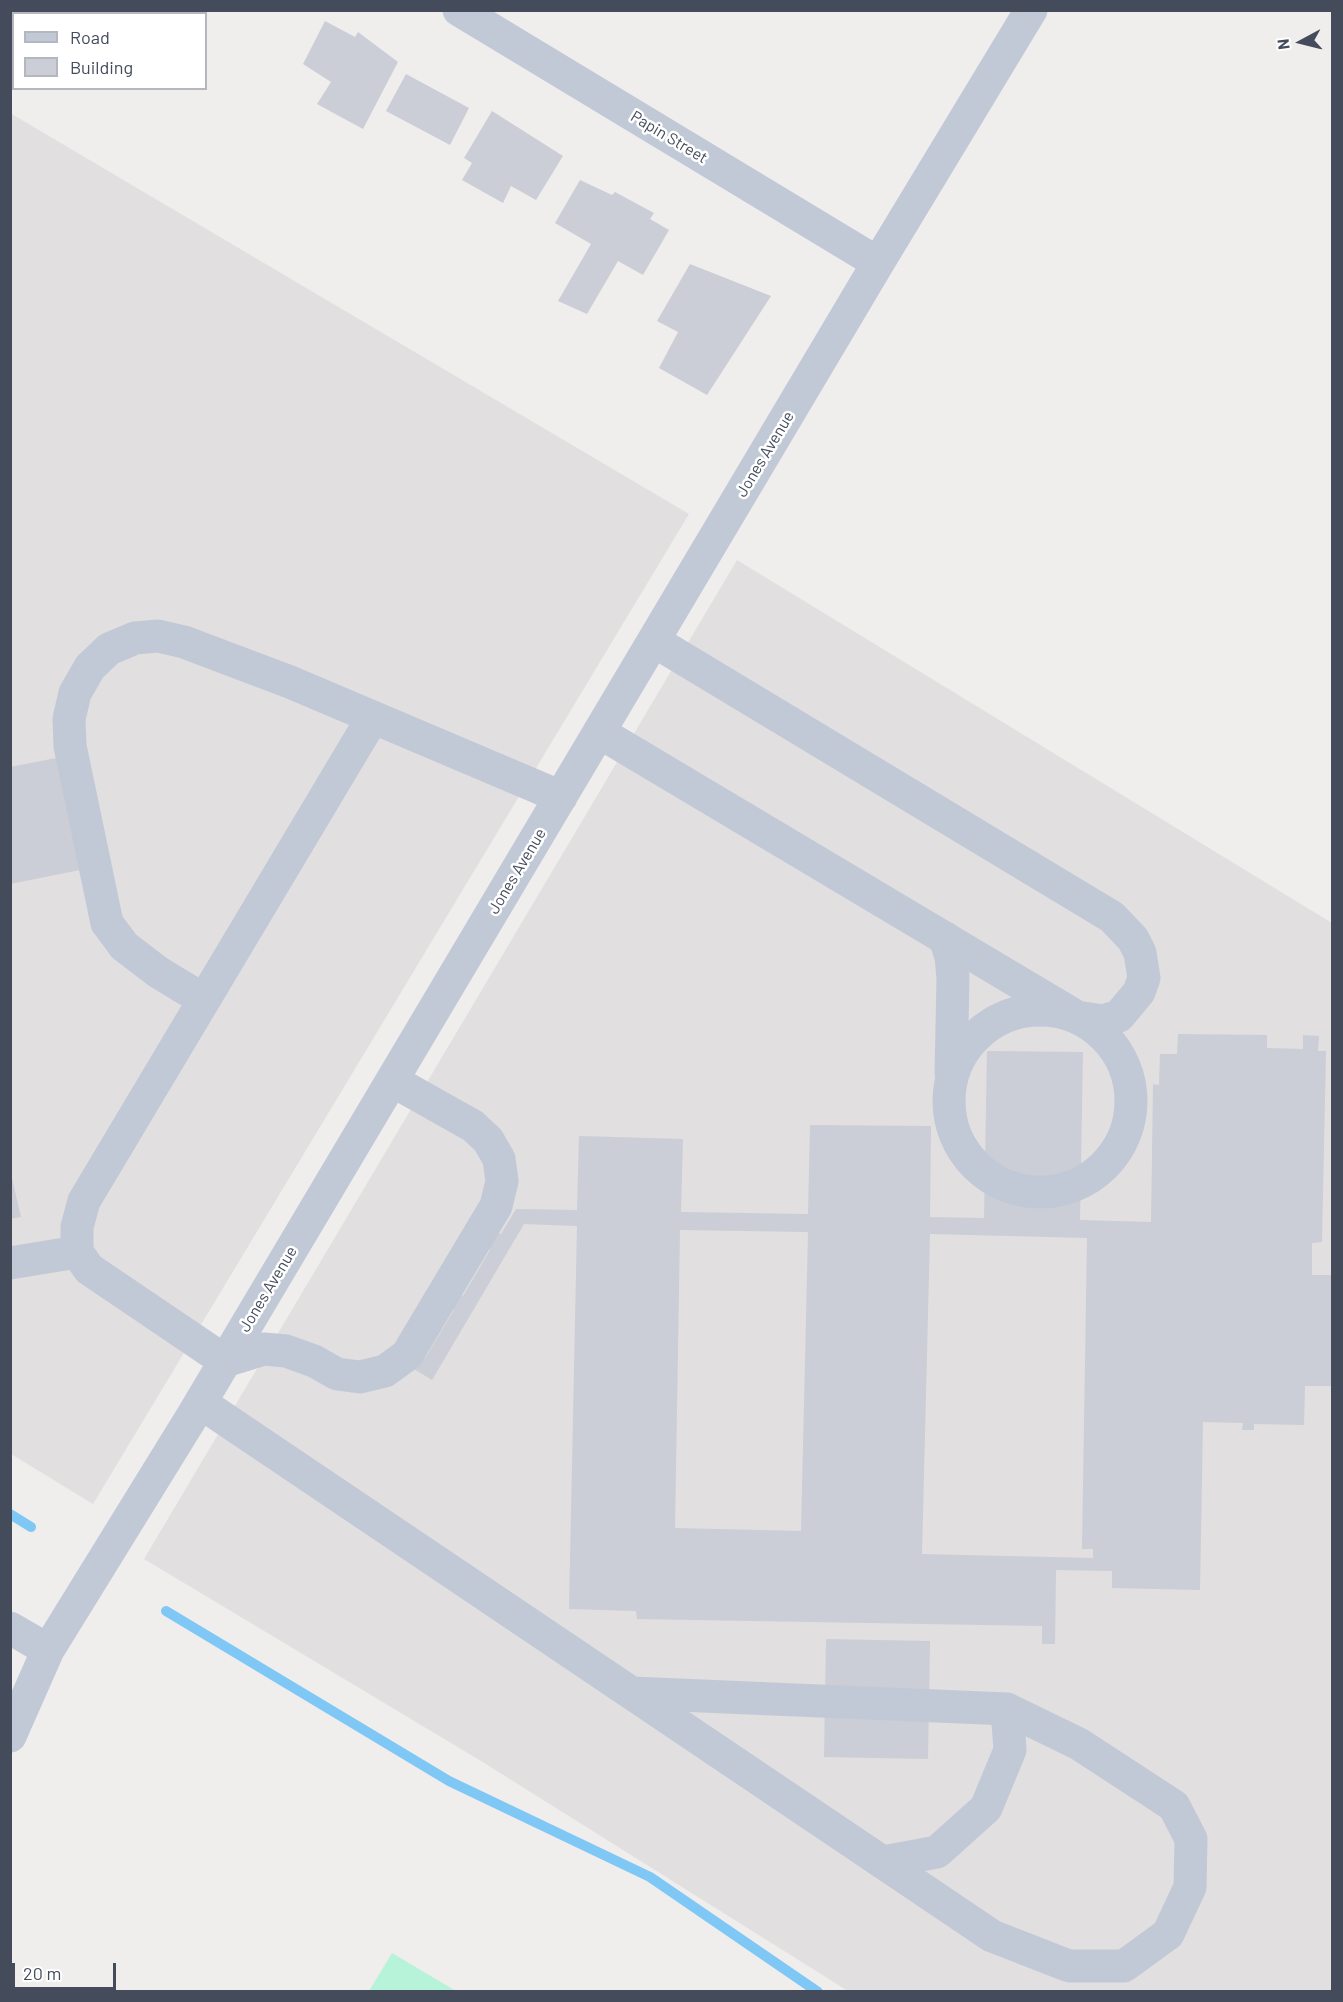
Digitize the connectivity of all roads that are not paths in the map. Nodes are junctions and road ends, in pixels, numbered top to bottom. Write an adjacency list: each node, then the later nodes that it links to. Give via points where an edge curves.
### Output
1 (459, 10): 3 (street, Papin Street)
2 (1031, 10): 3 (street, Jones Avenue)
3 (878, 263): 4 (street, Jones Avenue)
4 (654, 641): 6 (street, Jones Avenue); 10 (street, via 1112,917 1133,939 1140,953 1144,978)
5 (373, 717): 7 (street); 9 (street); 9 (street, via 184,642 158,636 135,638 109,649 90,667 75,693 69,719 70,746 107,923 124,946)
6 (599, 732): 7 (street, Jones Avenue); 8 (street)
7 (561, 797): 14 (street, Jones Avenue)
8 (945, 938): 11 (street); 13 (street, via 953,978)
9 (204, 1000): 15 (street, via 84,1202 77,1227)
10 (1130, 1004): 11 (street, via 1119,1016 1103,1021); 12 (street, via 1120,1032)
11 (1077, 1017): 12 (street, via 1101,1033); 13 (street, via 1046,1009 1015,1012 986,1025 964,1048)
12 (1119, 1056): 13 (street, via 1130,1083 1130,1112 1122,1140 1106,1164 1083,1182 1056,1192 1026,1192 999,1183 973,1165 956,1138 948,1108)
13 (951, 1077)
14 (393, 1081): 17 (street, Jones Avenue); 17 (street, via 473,1126 488,1140 499,1159 501,1181 496,1206 407,1355 385,1371 360,1377 337,1374 286,1351 264,1349)
15 (77, 1252): 16 (street); 17 (street, via 89,1269)
16 (10, 1263)
17 (225, 1361): 18 (street, Jones Avenue)
18 (201, 1403): 20 (street, Jones Avenue); 21 (street)
19 (10, 1628): 20 (street)
20 (48, 1650): 23 (street, Jones Avenue)
21 (632, 1693): 22 (street); 24 (street)
22 (1007, 1709): 24 (street, via 1010,1750 986,1808 937,1852); 24 (street, via 1079,1744 1174,1806 1191,1839 1190,1887 1168,1934 1124,1966 1069,1966 992,1936)
23 (10, 1736)
24 (883, 1862)

